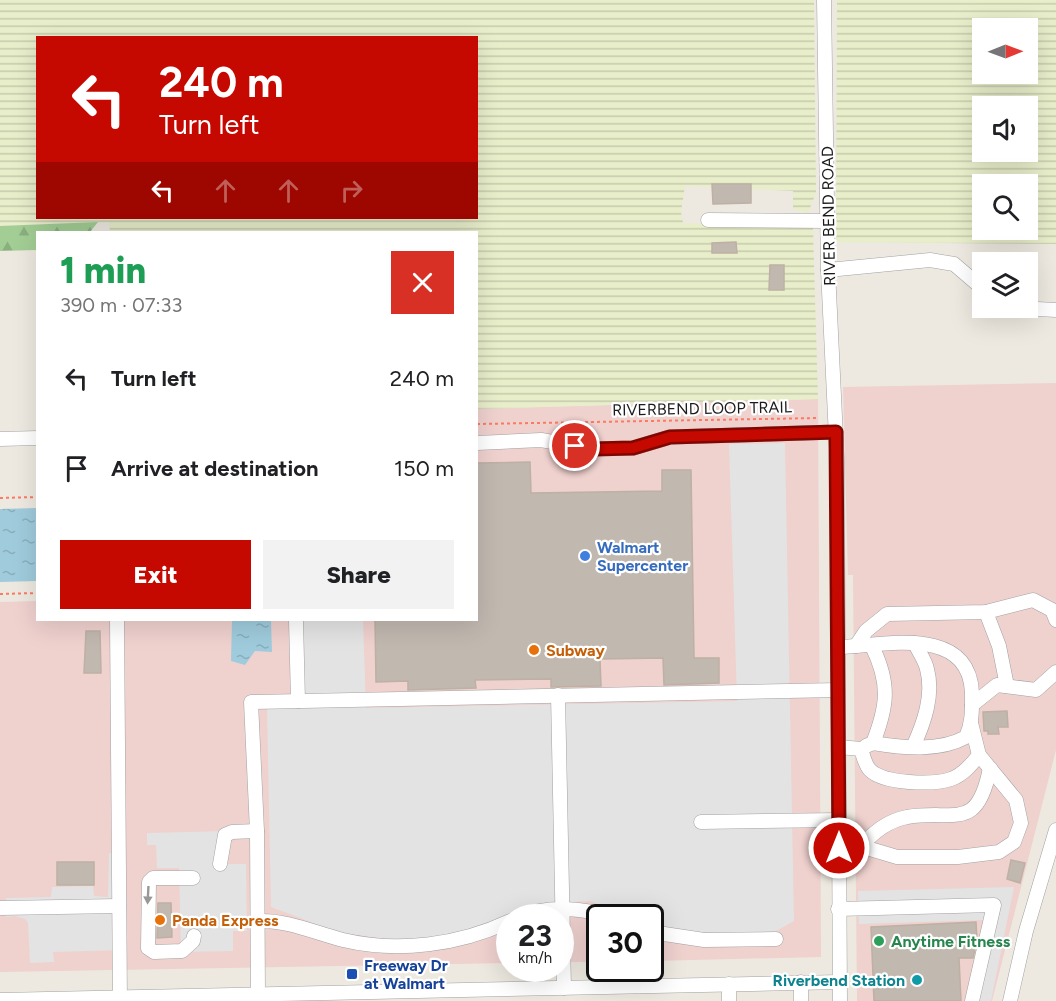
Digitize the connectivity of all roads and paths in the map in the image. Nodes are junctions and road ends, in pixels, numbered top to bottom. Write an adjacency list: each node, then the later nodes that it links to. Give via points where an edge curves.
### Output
1 (824, 0): 3 (street, RIVER BEND ROAD)
2 (708, 220): 3 (street)
3 (827, 221): 4 (street, RIVER BEND ROAD)
4 (828, 270): 5 (street, via 930,260 954,264); 10 (street, RIVER BEND ROAD)
5 (972, 279)
6 (1038, 309): 7 (street)
7 (1056, 310)
8 (819, 418): 9 (path, RIVERBEND LOOP TRAIL)
9 (478, 424)
10 (836, 432): 13 (street, via 670,437 633,448 592,449 541,440); 23 (street, RIVER BEND ROAD)
11 (36, 438): 12 (street)
12 (0, 439)
13 (478, 443)
14 (36, 497): 15 (path)
15 (0, 498)
16 (36, 593): 17 (path)
17 (0, 594)
18 (986, 612): 19 (street, via 1033,600 1052,610); 24 (street, via 887,614 866,631); 27 (street, via 999,646)
19 (1056, 620)
20 (117, 621): 47 (street)
21 (296, 621): 30 (street)
22 (915, 643): 25 (street); 31 (street, via 943,647 960,657 971,686); 35 (street, via 927,669 928,695 924,722)
23 (838, 646): 24 (street); 28 (street, RIVER BEND ROAD)
24 (856, 646): 25 (street)
25 (872, 646): 33 (street, via 885,677 886,697 884,715)
26 (1056, 672): 27 (street, via 1036,690)
27 (1007, 686): 31 (street, via 998,685)
28 (838, 690): 29 (street); 34 (street, RIVER BEND ROAD)
29 (558, 694): 30 (street); 46 (street)
30 (297, 701): 41 (street, via 251,702)
31 (972, 705): 32 (street)
32 (971, 723): 35 (street, via 966,737 955,743); 36 (street)
33 (867, 746): 34 (street); 35 (street); 36 (street, via 868,769 881,777 909,782 952,779)
34 (839, 747): 38 (street, RIVER BEND ROAD)
35 (913, 747)
36 (979, 755): 37 (street)
37 (990, 768): 42 (street, via 979,804 963,815 907,817 881,826); 42 (street, via 1016,800 1021,823 1014,842 999,852 897,857)
38 (838, 820): 39 (street); 43 (street, RIVER BEND ROAD)
39 (701, 822)
40 (1056, 830): 75 (street)
41 (256, 831): 44 (street, via 225,835); 50 (street)
42 (860, 846): 43 (street)
43 (839, 848): 49 (street, RIVER BEND ROAD)
44 (220, 864)
45 (193, 878): 53 (street, one-way to 53, via 153,878 149,882 148,948 154,952 182,951)
46 (562, 904)
47 (119, 906): 48 (street); 69 (street)
48 (0, 908)
49 (838, 909): 57 (street, RIVER BEND ROAD); 74 (street, via 994,905)
50 (258, 921): 51 (street, via 278,920 347,940 391,945 455,941); 63 (street)
51 (496, 926)
52 (664, 934): 54 (street, via 704,940)
53 (194, 936)
54 (776, 939)
55 (564, 982): 60 (street)
56 (801, 982): 57 (street); 58 (street); 72 (street)
57 (840, 982): 73 (street, RIVER BEND ROAD)
58 (729, 984): 59 (street); 71 (street)
59 (645, 986): 60 (street); 70 (street)
60 (564, 988): 62 (street)
61 (431, 996): 62 (street); 65 (street)
62 (467, 996)
63 (262, 997): 64 (street); 66 (street)
64 (324, 997): 65 (street)
65 (364, 997)
66 (216, 998): 67 (street)
67 (199, 999): 69 (street)
68 (0, 1000): 69 (street)
69 (120, 1000)
70 (646, 1001)
71 (729, 1001)
72 (801, 1001)
73 (840, 1001)
74 (972, 1001)
75 (1010, 1001)

